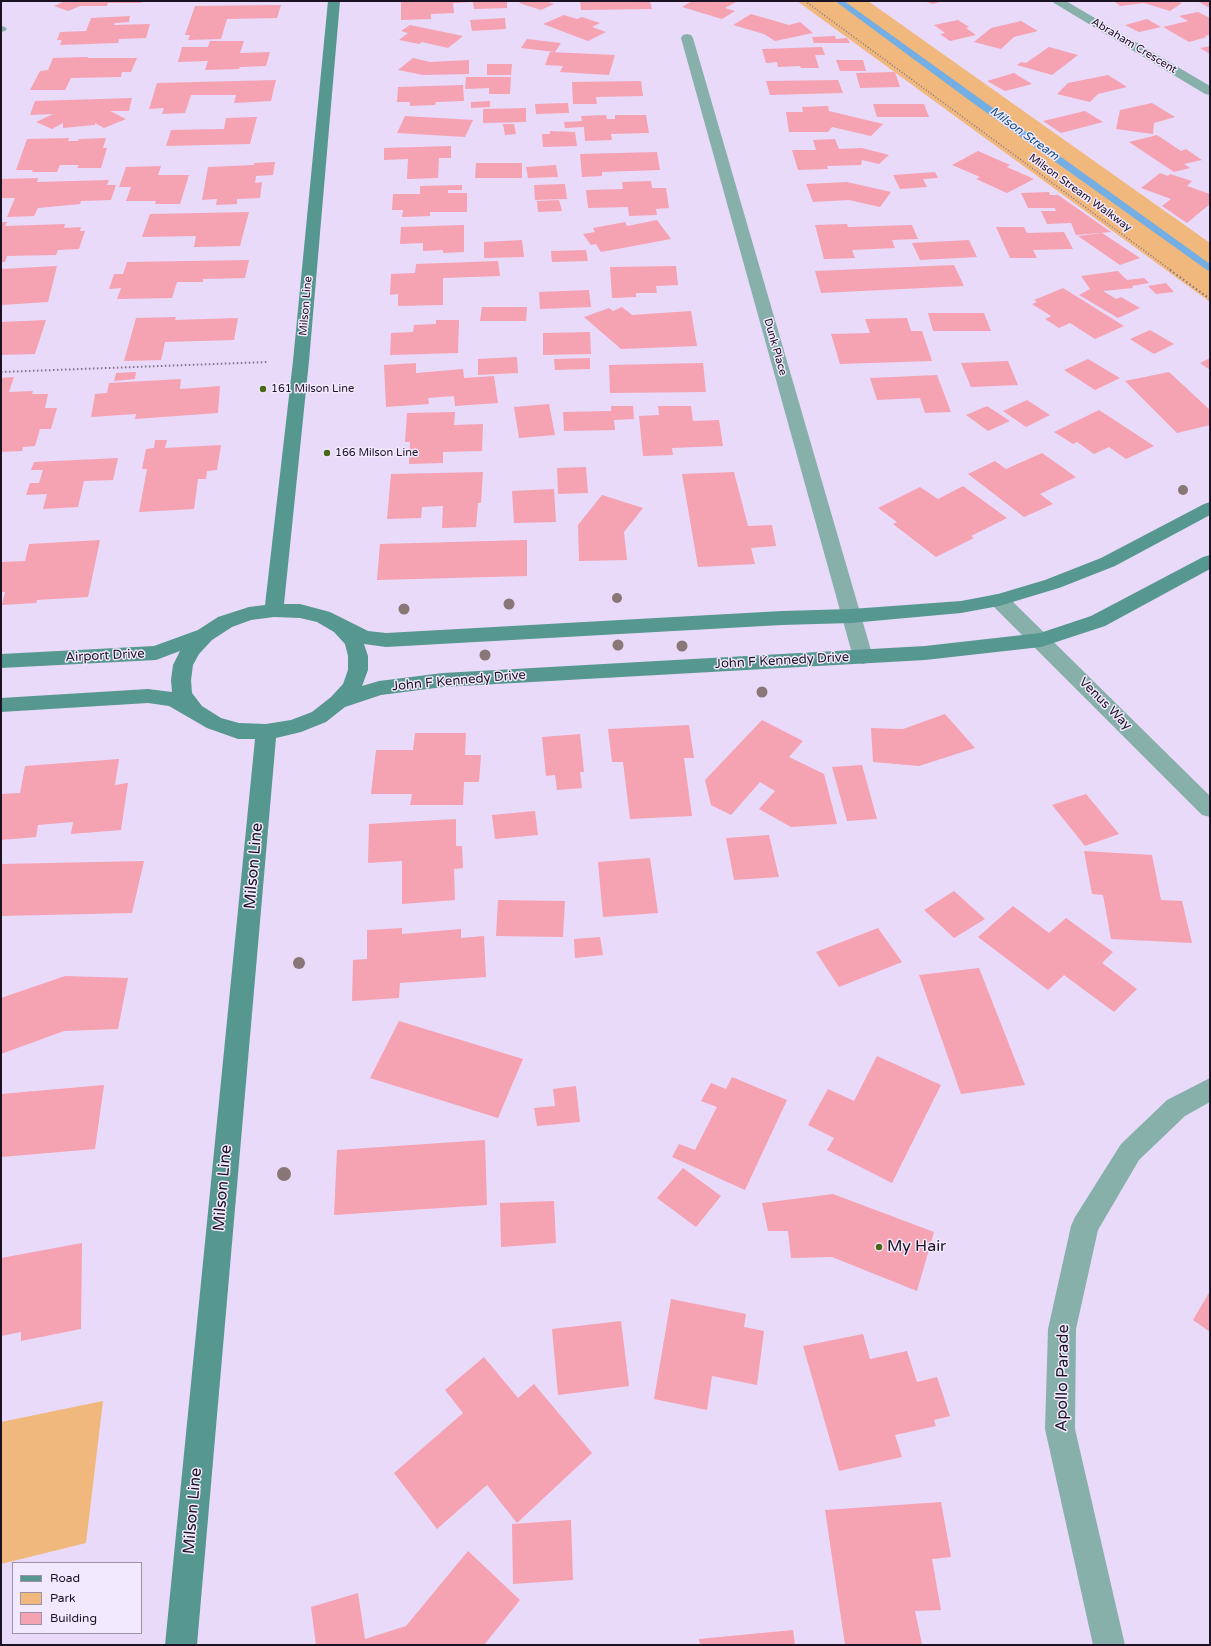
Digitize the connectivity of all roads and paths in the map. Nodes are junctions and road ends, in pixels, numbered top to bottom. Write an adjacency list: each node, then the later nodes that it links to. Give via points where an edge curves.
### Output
1 (334, 1): 7 (main road, Milson Line)
2 (806, 1): 6 (path, Milson Stream Walkway)
3 (1058, 1): 5 (street, Abraham Crescent)
4 (687, 38): 13 (street, Dunk Place)
5 (1210, 91)
6 (1210, 299)
7 (301, 361): 8 (path); 12 (main road, Milson Line)
8 (1, 372)
9 (1210, 508): 11 (main road, via 1108,562 1052,584)
10 (1210, 561): 16 (main road, John F Kennedy Drive, via 1098,620)
11 (999, 600): 13 (main road, via 961,607); 16 (street, Venus Way)
12 (274, 610): 14 (main road, via 300,610 323,617); 15 (main road, via 249,614 225,622)
13 (851, 616): 14 (main road, via 386,640 365,637); 17 (street, Dunk Place)
14 (341, 628): 19 (main road, via 354,642 358,670 352,686)
15 (205, 635): 18 (main road, Airport Drive, via 156,653); 21 (main road, via 191,650 183,665 181,680 182,695)
16 (1041, 640): 17 (main road, John F Kennedy Drive); 23 (street, Venus Way)
17 (863, 657): 19 (main road, John F Kennedy Drive, via 443,680 379,688)
18 (1, 661)
19 (338, 702): 22 (main road, via 319,717 294,727)
20 (1, 705): 21 (main road, via 148,696 173,699)
21 (195, 711): 22 (main road, via 214,723 238,731)
22 (266, 732): 25 (main road, Milson Line)
23 (1210, 809)
24 (1210, 1090): 26 (street, Apollo Parade, via 1176,1108 1130,1152 1085,1226 1062,1329 1060,1430)
25 (181, 1645)
26 (1110, 1645)

